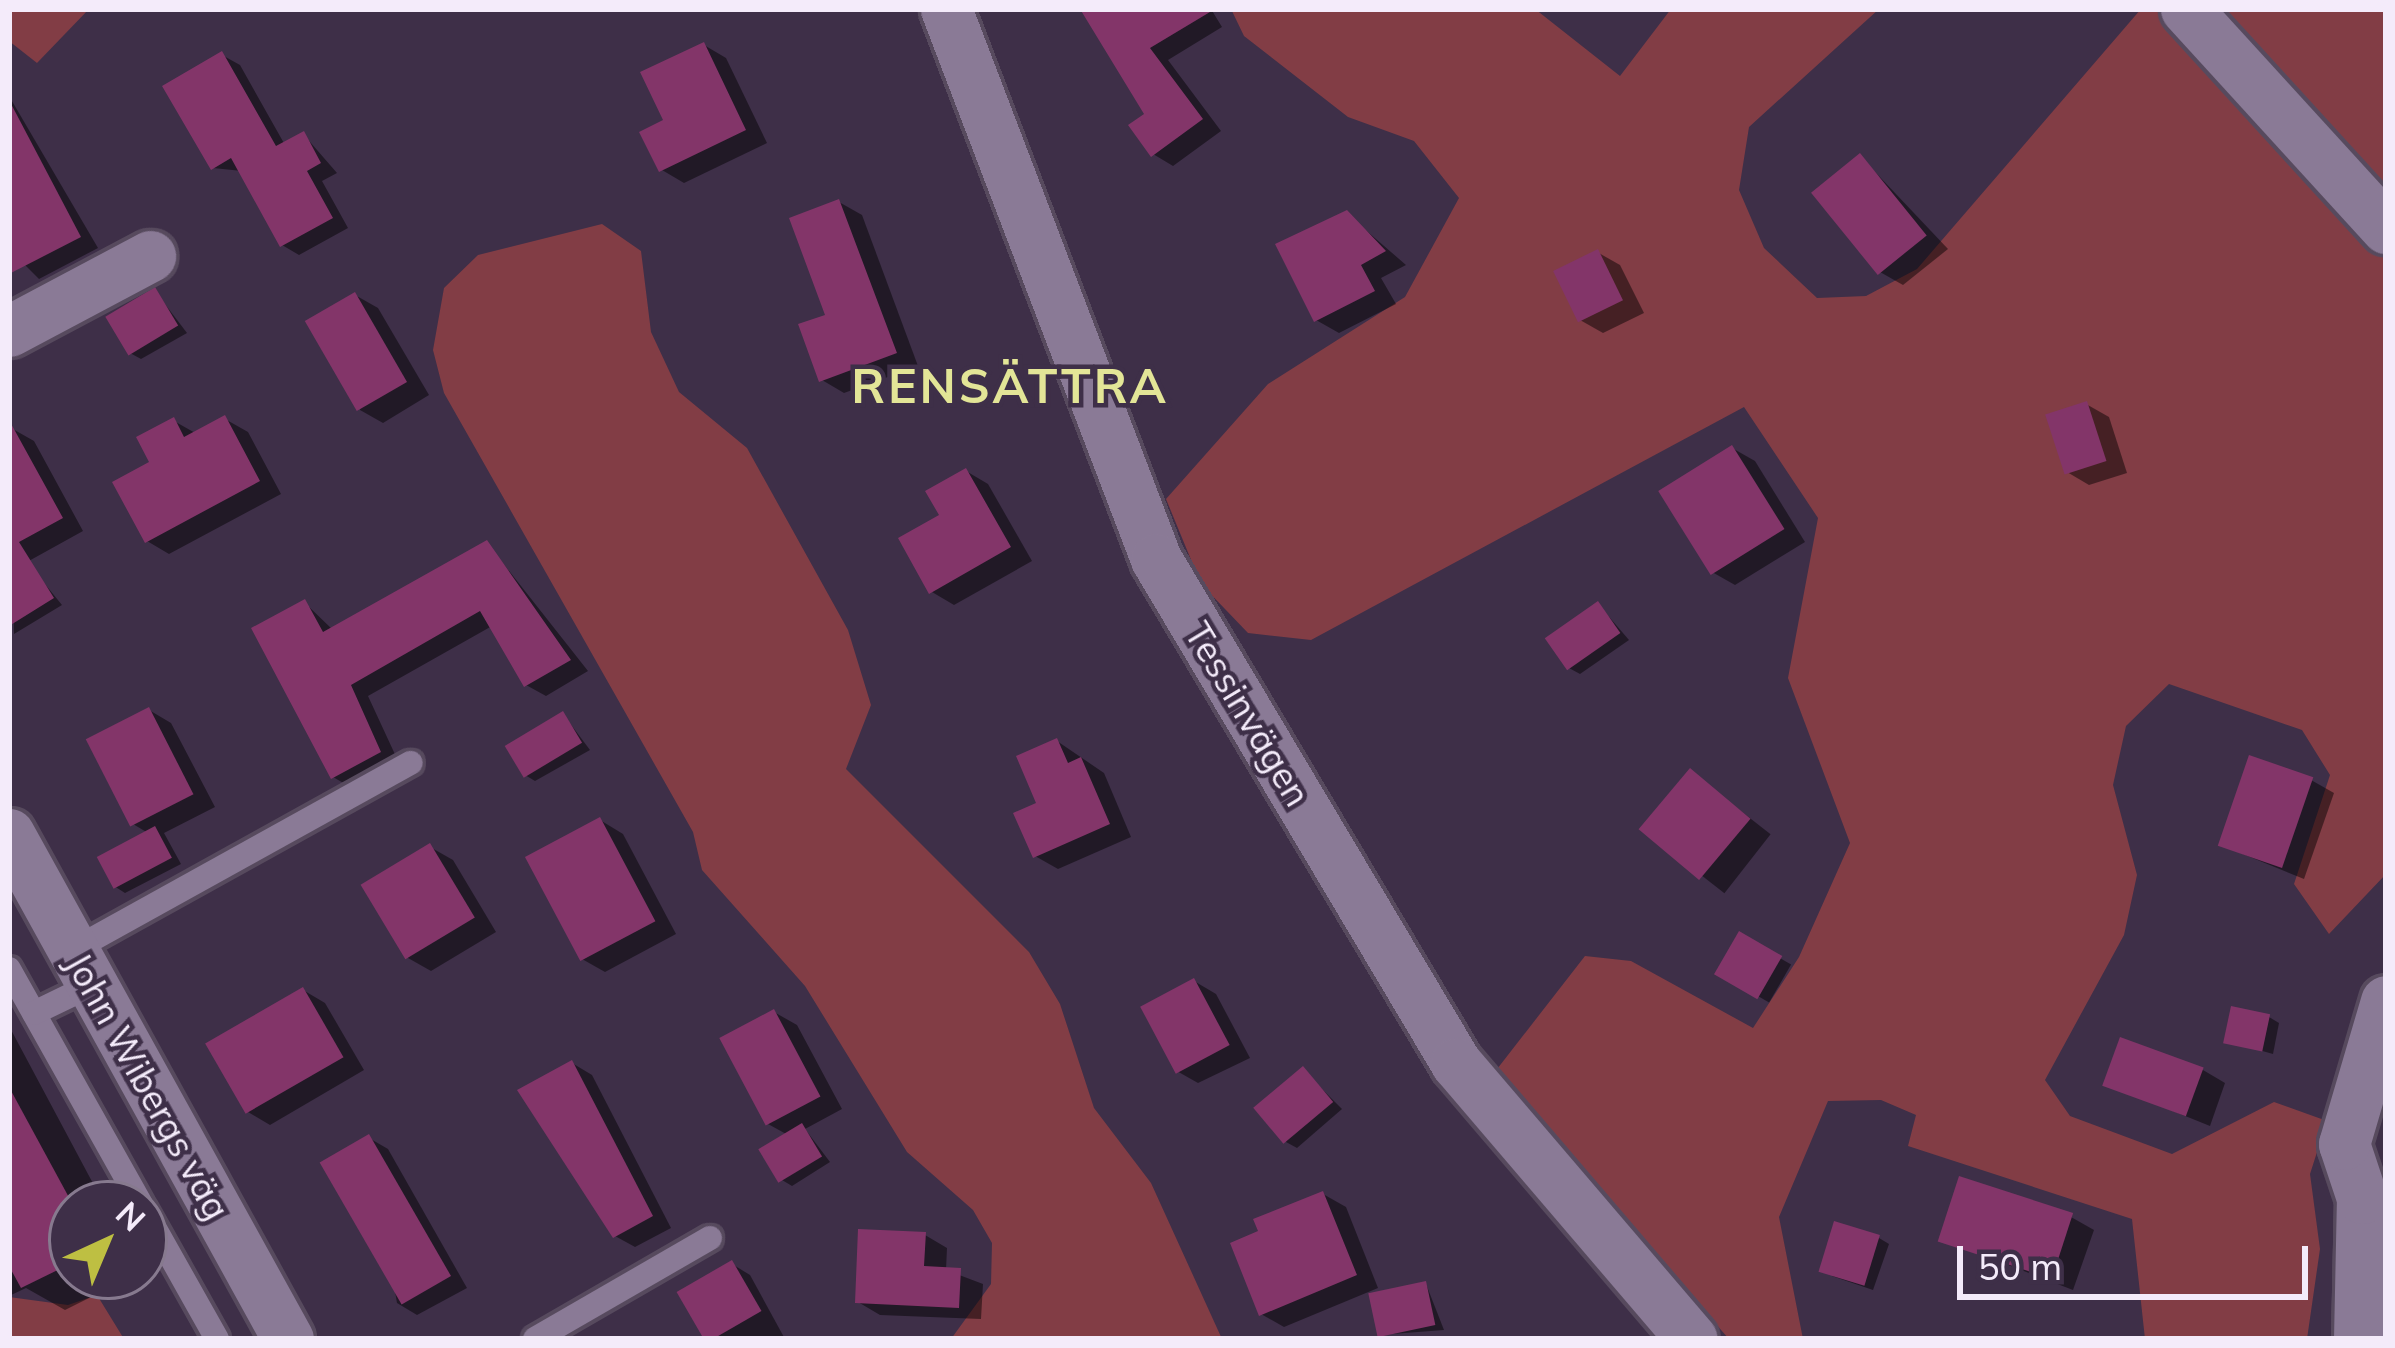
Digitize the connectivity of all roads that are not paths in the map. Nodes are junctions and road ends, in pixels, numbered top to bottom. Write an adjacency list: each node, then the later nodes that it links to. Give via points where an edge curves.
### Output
1 (946, 9): 18 (street, Tessinvägen, via 1156,559 1456,1064)
2 (2186, 9): 3 (street)
3 (2386, 228)
4 (150, 256): 5 (street)
5 (9, 331)
6 (411, 763): 8 (lane)
7 (9, 834): 8 (street, John Wibergs väg)
8 (82, 968): 11 (lane); 15 (street, John Wibergs väg)
9 (9, 969): 11 (lane)
10 (2386, 1001): 19 (street, via 2344,1144 2362,1198)
11 (34, 1013): 12 (lane)
12 (128, 1180)
13 (710, 1238): 17 (lane)
14 (168, 1251): 16 (lane)
15 (274, 1334)
16 (217, 1339)
17 (535, 1339)
18 (1692, 1339)
19 (2359, 1339)

